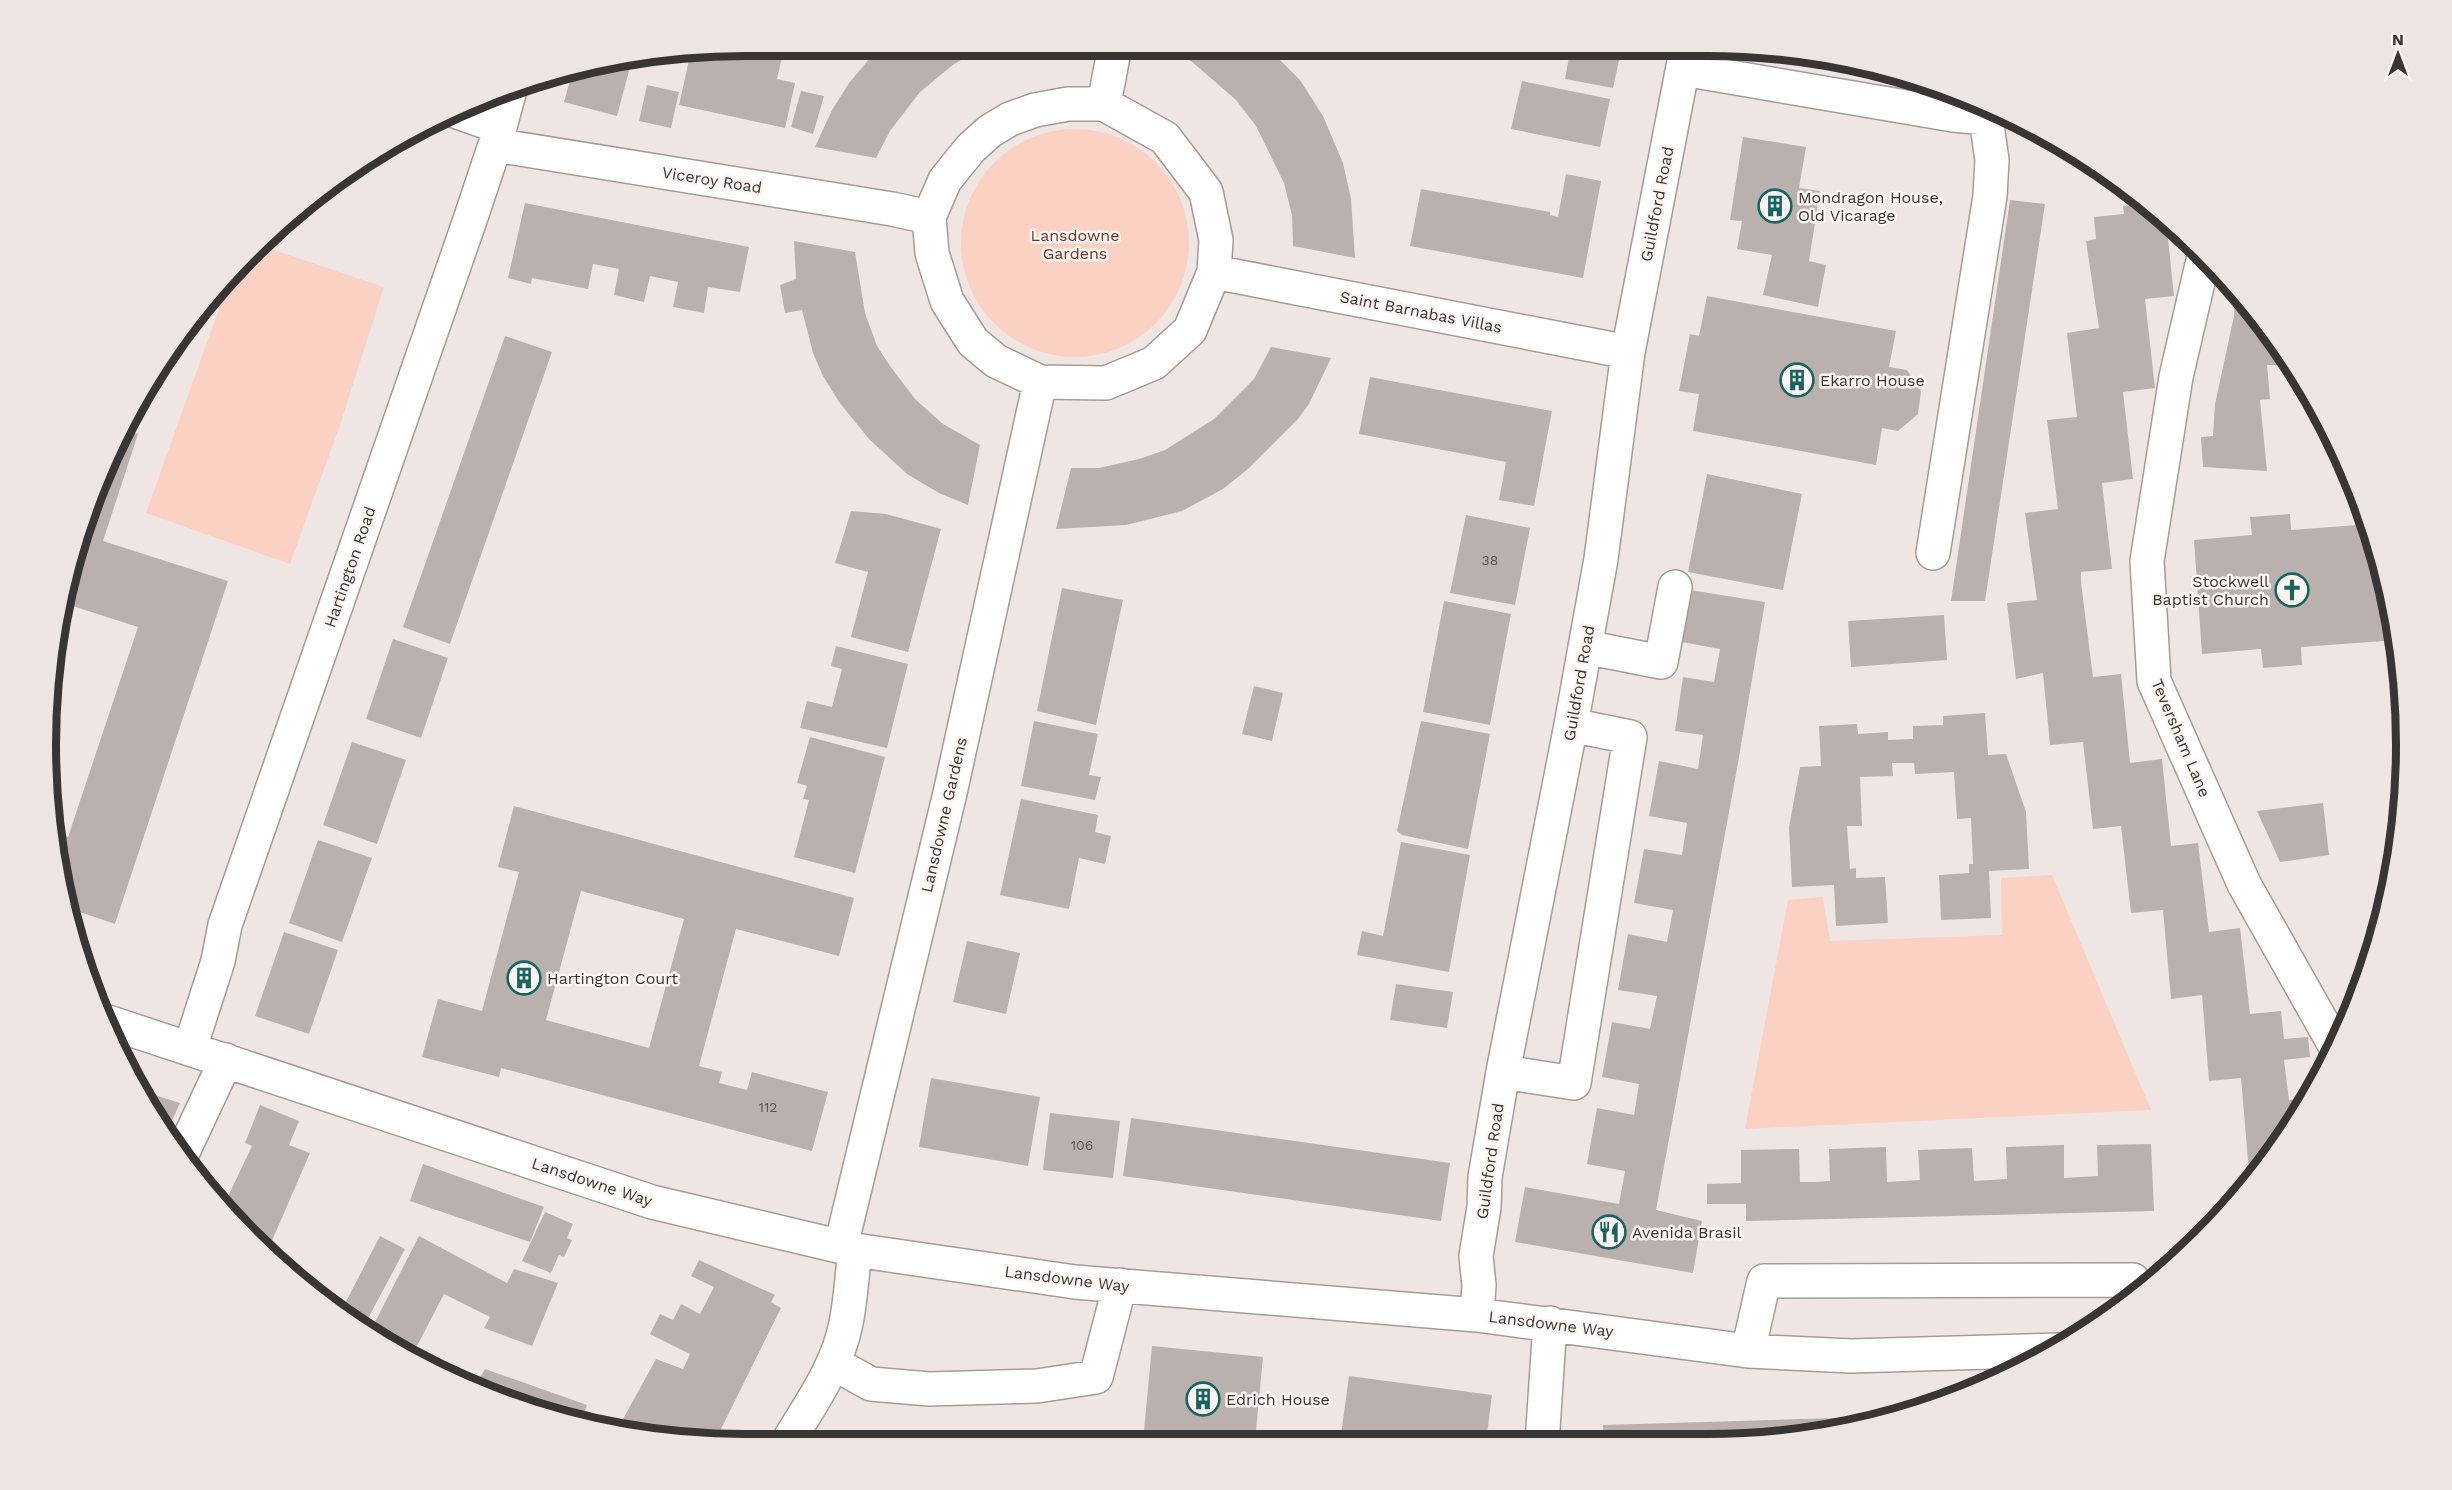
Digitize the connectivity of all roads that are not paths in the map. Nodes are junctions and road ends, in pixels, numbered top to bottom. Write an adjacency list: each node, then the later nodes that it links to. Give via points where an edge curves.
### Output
1 (1113, 56): 4 (street)
2 (1685, 60): 5 (street, via 1953,115); 12 (street, Guildford Road)
3 (508, 98): 8 (street, Hartington Road)
4 (1104, 104): 9 (street, via 1068,104 1035,110 990,131 945,180); 11 (street, via 1165,138 1206,192 1216,240)
5 (1981, 112)
6 (1986, 115): 14 (street, via 1992,160 1990,196)
7 (463, 116): 8 (street, Viceroy Road)
8 (497, 136): 9 (street, Viceroy Road); 20 (street, Hartington Road, via 225,925 219,961)
9 (929, 217): 13 (street, via 932,253 947,301 974,342 996,361)
10 (2202, 265): 19 (street, Teversham Lane, via 2176,377 2147,561 2154,681 2244,884)
11 (1214, 272): 12 (street, Saint Barnabas Villas); 13 (street, via 1190,330 1154,363 1106,383)
12 (1628, 352): 16 (street, Guildford Road, via 1601,559)
13 (1040, 382): 24 (street, Lansdowne Gardens, via 950,793 864,1151)
14 (1932, 553)
15 (1675, 586): 16 (street, via 1661,662)
16 (1585, 647): 17 (street, Guildford Road)
17 (1571, 725): 22 (street, Guildford Road); 22 (street, via 1630,737 1575,1083)
18 (115, 1024): 20 (street, Lansdowne Way)
19 (2331, 1038)
20 (190, 1048): 21 (street, Lansdowne Way)
21 (226, 1060): 23 (street); 24 (street, Lansdowne Way, via 652,1202)
22 (1503, 1071): 27 (street, Guildford Road, via 1476,1256)
23 (185, 1147)
24 (848, 1248): 25 (street, Lansdowne Way); 31 (street, Lansdowne Gardens, via 846,1325)
25 (1120, 1285): 27 (street, Lansdowne Way); 31 (street, via 1096,1377 1037,1386 929,1389 872,1384)
26 (2134, 1286): 29 (street, via 2133,1280 1764,1281)
27 (1477, 1315): 28 (street, Lansdowne Way)
28 (1550, 1323): 29 (street, Lansdowne Way); 33 (street)
29 (1748, 1351): 30 (street, Lansdowne Way)
30 (2006, 1362)
31 (833, 1363): 32 (street, Lansdowne Gardens)
32 (793, 1434)
33 (1543, 1434)

